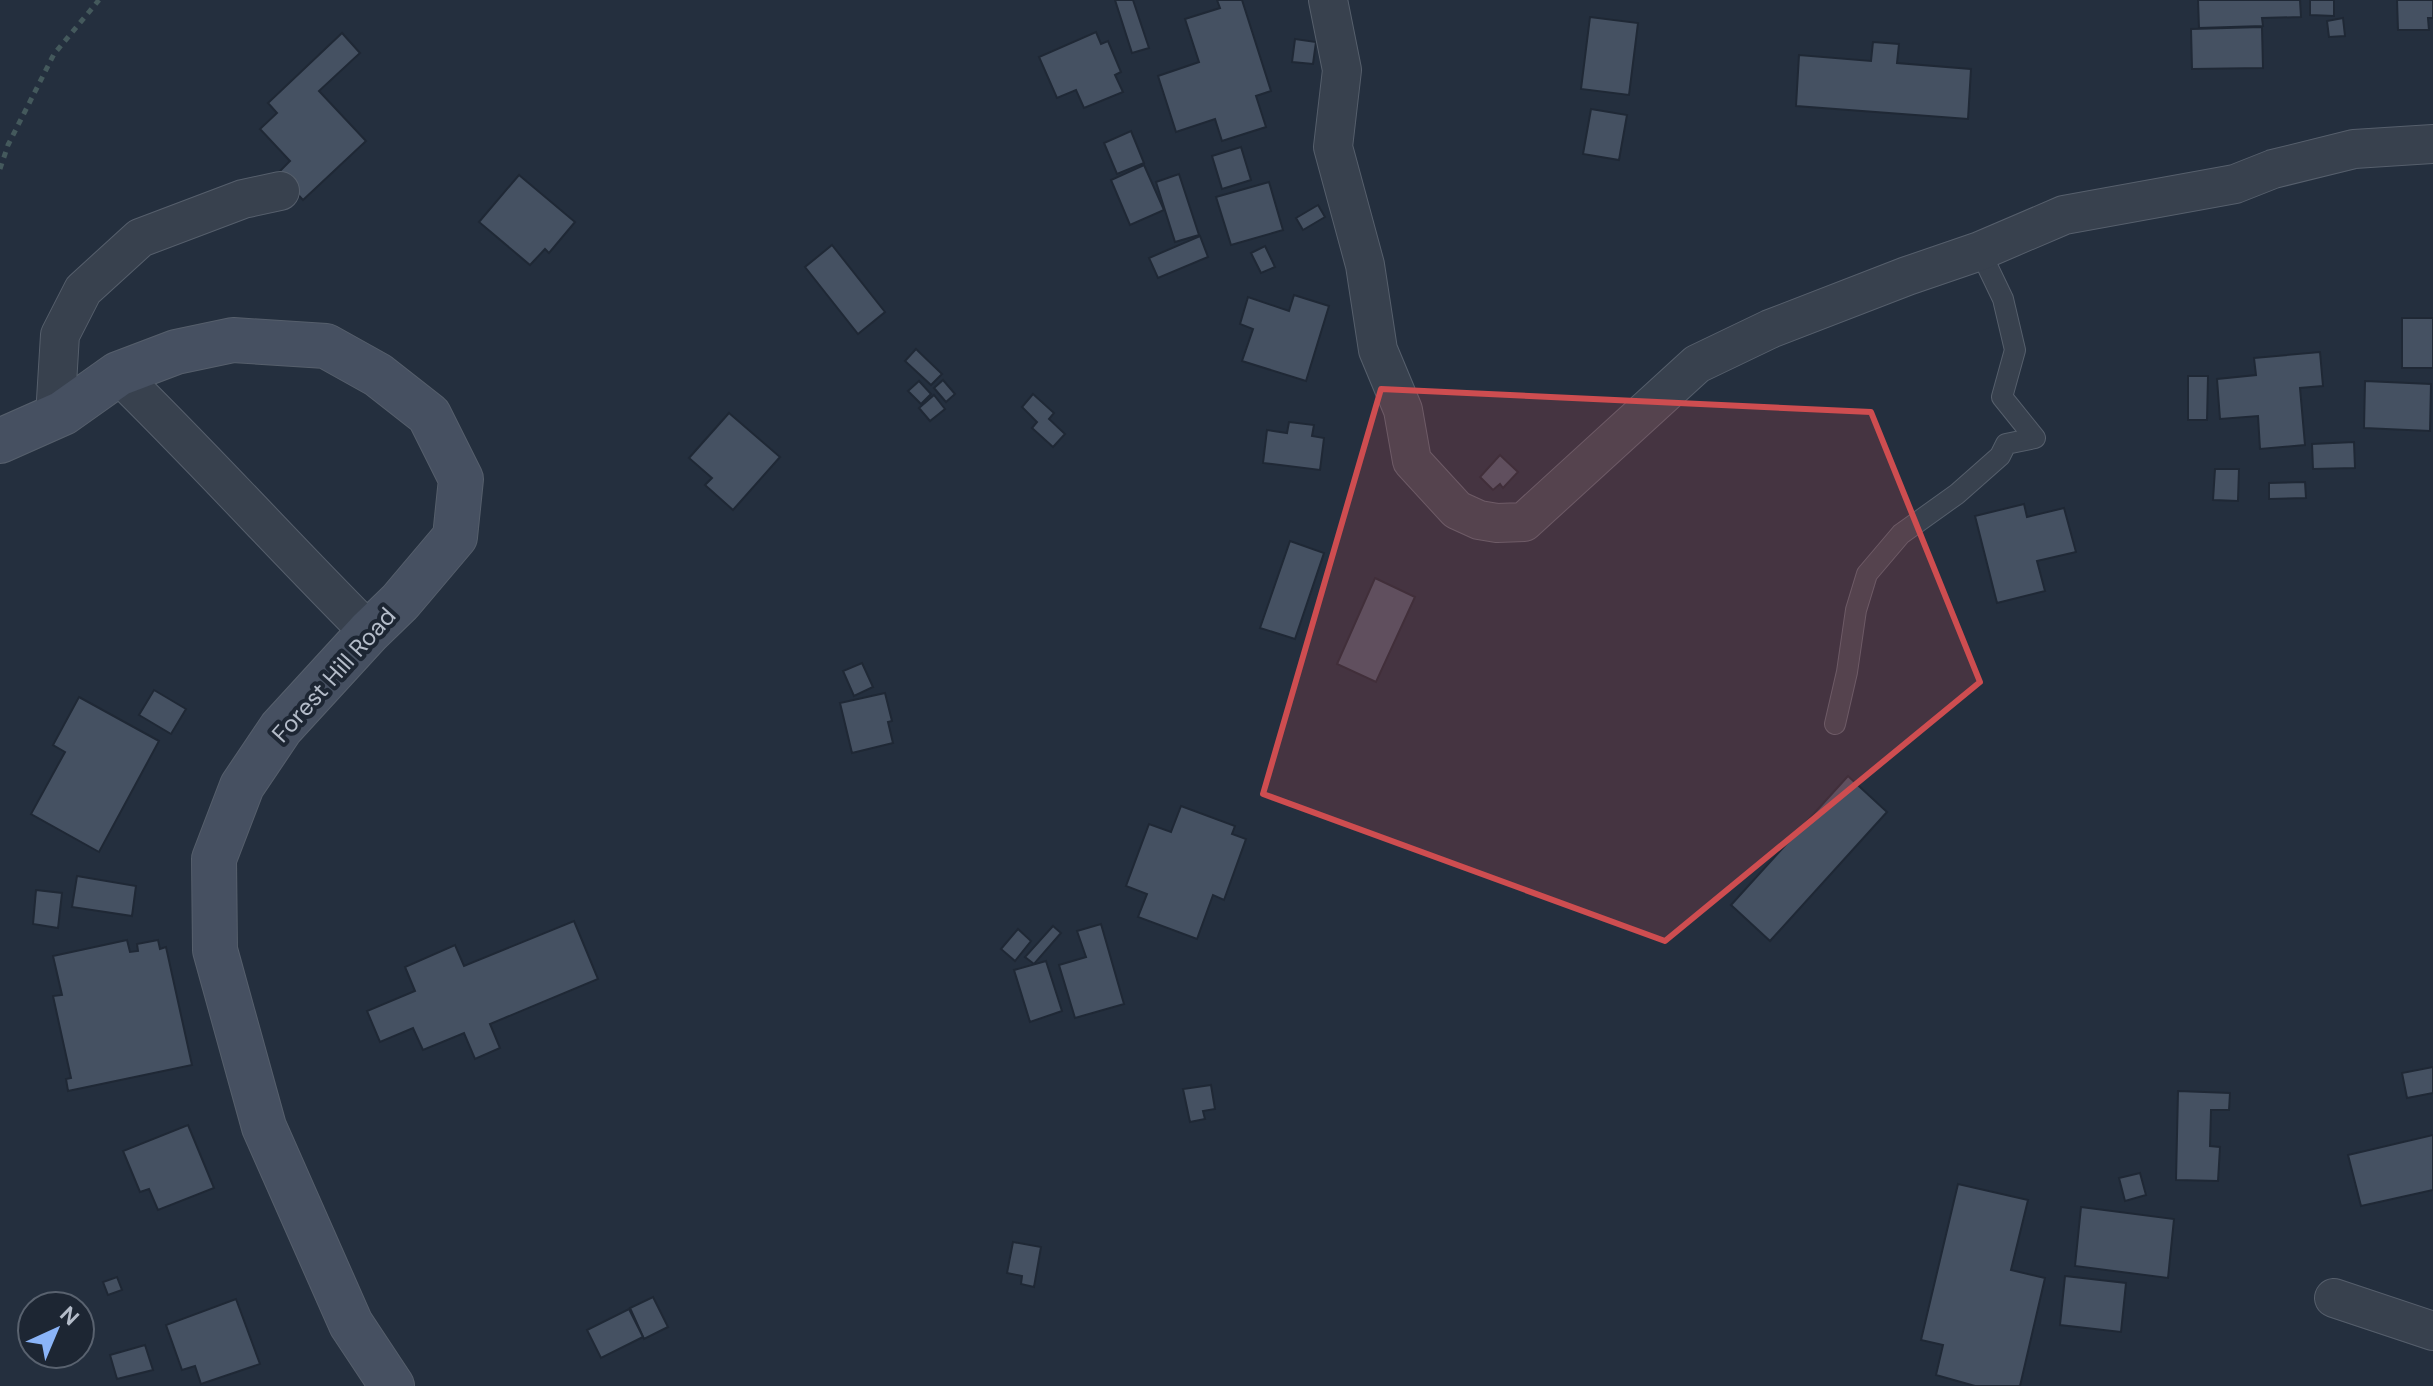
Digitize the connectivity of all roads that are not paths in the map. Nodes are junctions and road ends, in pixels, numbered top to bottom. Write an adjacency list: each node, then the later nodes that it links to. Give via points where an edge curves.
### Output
1 (1328, 0): 4 (street, via 1342,70 1333,147 1365,265 1378,350 1403,410 1412,461 1457,510 1479,520 1524,522 1697,364 1770,329)
2 (2433, 144): 4 (street, via 2354,149 2235,184 2064,215)
3 (280, 191): 6 (street, via 243,199 140,238 83,290 60,335)
4 (1980, 251): 9 (lane, via 2003,299 2015,350 2002,397 2035,438 2006,444 2000,456 1957,494 1901,534 1867,574)
5 (118, 374): 6 (street, Forest Hill Road); 8 (street); 8 (street, Forest Hill Road, via 176,352 233,340 326,346 378,375 429,415 461,479 455,537)
6 (55, 416): 7 (street, Forest Hill Road)
7 (0, 441)
8 (369, 632): 12 (street, Forest Hill Road, via 281,728 242,786 214,859 215,950 264,1127 351,1324)
9 (1835, 724)
10 (2334, 1298): 11 (street)
11 (2433, 1331)
12 (392, 1386)

